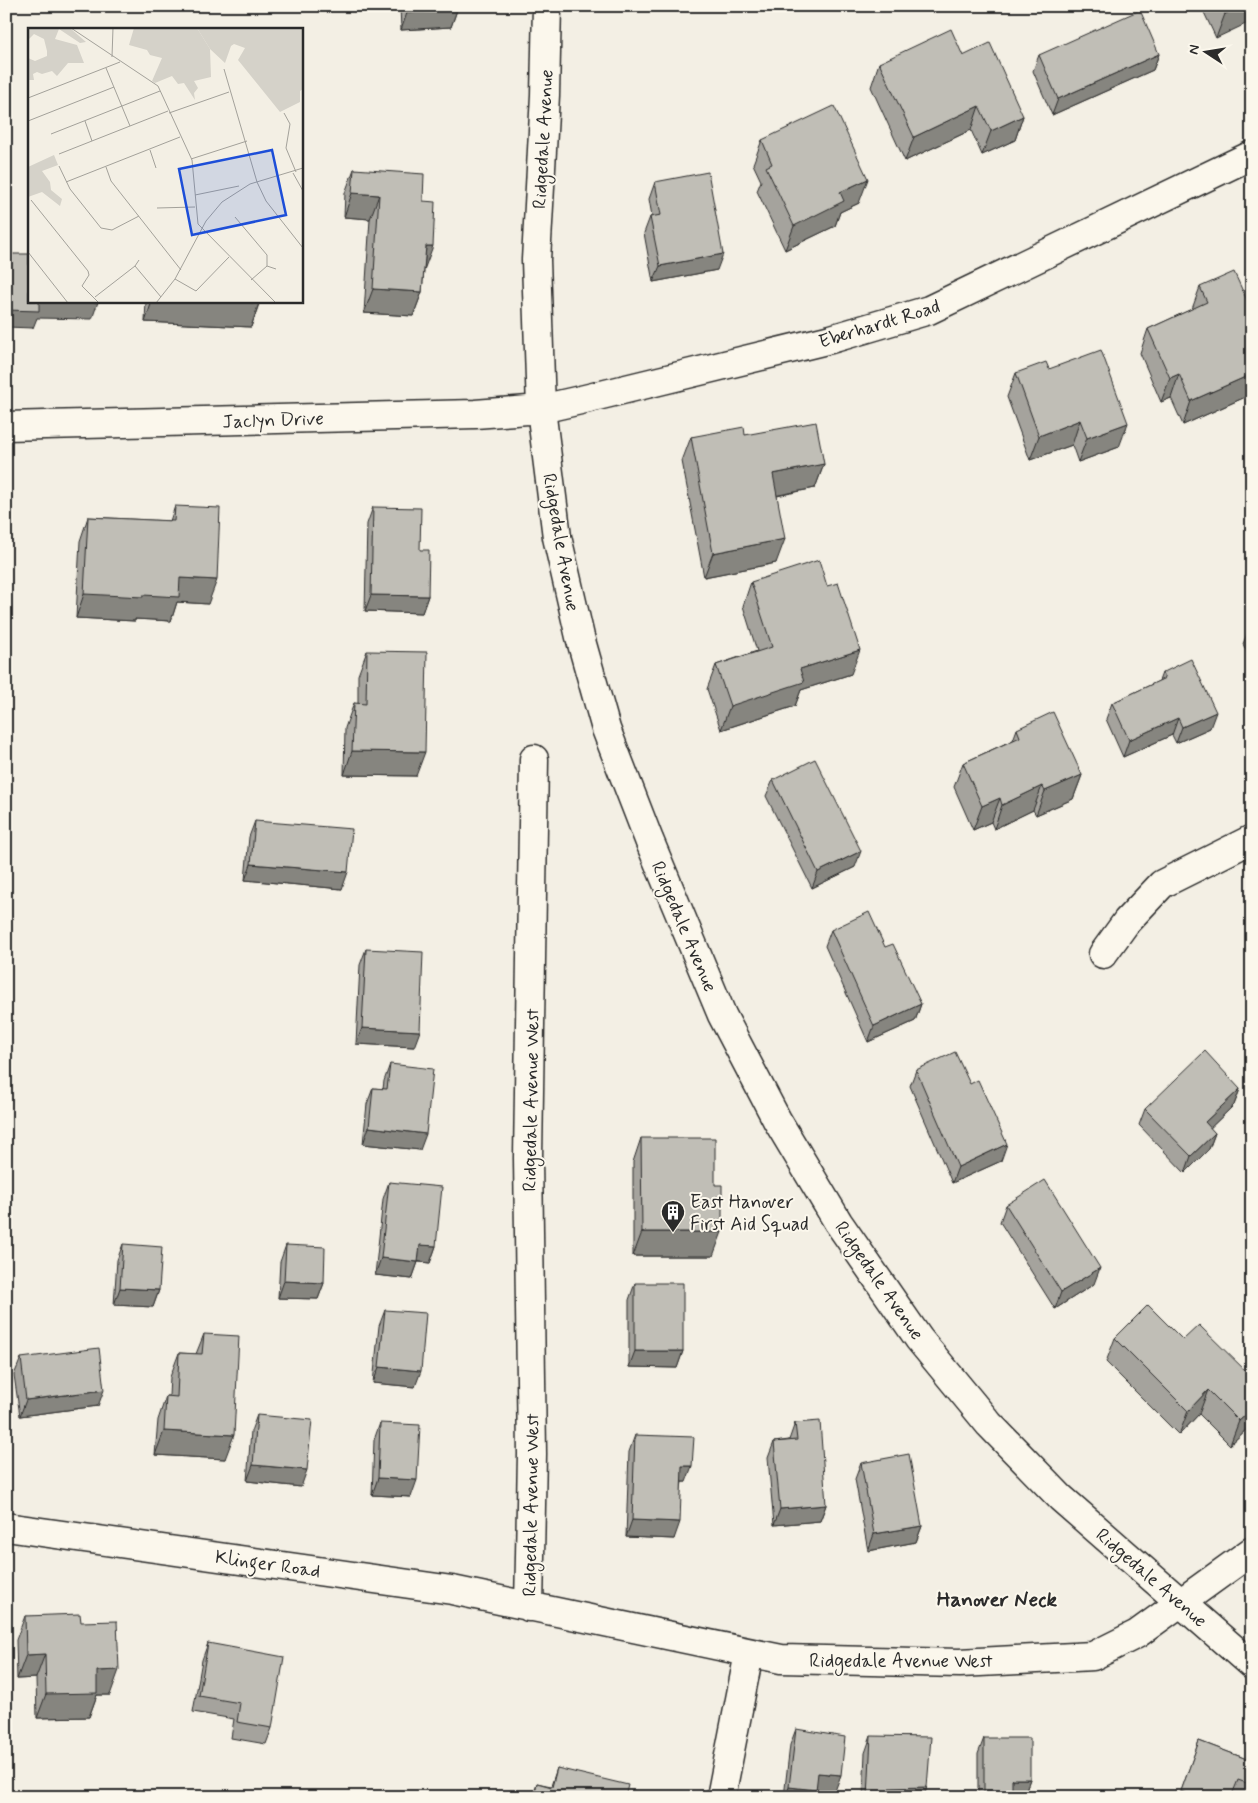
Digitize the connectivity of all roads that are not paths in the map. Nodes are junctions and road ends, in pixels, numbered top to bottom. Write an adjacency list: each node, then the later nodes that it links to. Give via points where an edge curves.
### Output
1 (547, 6): 3 (street, Ridgedale Avenue, via 536,260)
2 (1252, 155): 3 (street, Eberhardt Road, via 929,310 831,339)
3 (540, 409): 4 (street, Jaclyn Drive, via 475,414); 10 (street, Ridgedale Avenue, via 557,537 580,638 606,728 722,1015 777,1120 838,1222 919,1339 989,1424 1061,1498)
4 (6, 426)
5 (534, 759): 11 (street, Ridgedale Avenue West, via 528,1158 532,1454)
6 (1252, 839): 7 (street, via 1162,884 1127,921)
7 (1103, 954)
8 (6, 1527): 11 (street, Klinger Road, via 452,1590)
9 (1252, 1551): 10 (street, Ridgedale Avenue West)
10 (1181, 1602): 12 (street, Ridgedale Avenue West, via 1137,1634 1093,1656 960,1663 781,1659); 13 (street, Ridgedale Avenue)
11 (529, 1607): 12 (street, Ridgedale Avenue West)
12 (749, 1653): 14 (street)
13 (1252, 1665)
14 (721, 1797)

